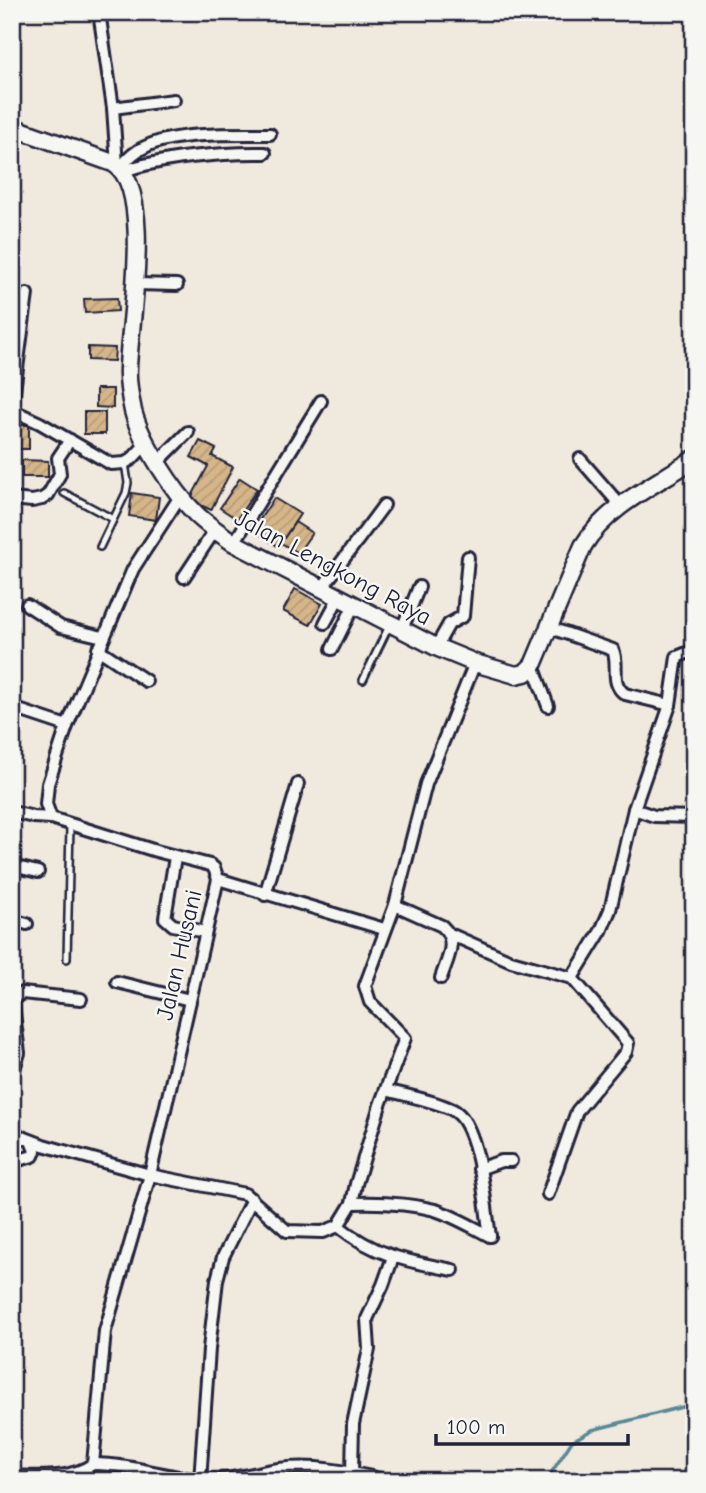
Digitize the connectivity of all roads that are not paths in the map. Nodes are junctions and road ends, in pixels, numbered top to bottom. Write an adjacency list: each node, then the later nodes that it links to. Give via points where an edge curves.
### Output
1 (99, 12): 3 (street)
2 (174, 100): 3 (street)
3 (113, 108): 7 (street)
4 (12, 127): 7 (street)
5 (270, 134): 7 (street, via 156,143 136,152)
6 (265, 153): 7 (street)
7 (120, 168): 8 (street, Jalan Lengkong Raya, via 134,205 138,233)
8 (135, 284): 9 (street); 15 (street, Jalan Lengkong Raya, via 128,383)
9 (177, 285)
10 (27, 294): 12 (street)
11 (321, 401): 29 (street)
12 (12, 408): 14 (street)
13 (188, 432): 18 (street)
14 (70, 440): 19 (street, via 111,464); 22 (street, via 58,458 60,474 48,495)
15 (145, 445): 18 (street, Jalan Lengkong Raya); 19 (street)
16 (580, 459): 24 (street)
17 (694, 459): 24 (street)
18 (158, 462): 21 (street, Jalan Lengkong Raya)
19 (125, 463): 27 (lane, via 127,488)
20 (64, 493): 27 (lane)
21 (181, 495): 25 (street); 26 (street, Jalan Lengkong Raya)
22 (12, 499)
23 (384, 505): 34 (street)
24 (621, 506): 39 (street, via 583,546)
25 (172, 512): 26 (street); 40 (street, via 133,569)
26 (194, 512): 28 (street, Jalan Lengkong Raya)
27 (113, 519): 30 (lane)
28 (215, 530): 29 (street, Jalan Lengkong Raya); 32 (street)
29 (234, 543): 34 (street, Jalan Lengkong Raya)
30 (100, 547)
31 (468, 557): 41 (street, via 463,616 449,624)
32 (184, 577)
33 (419, 587): 38 (street)
34 (321, 588): 35 (street, Jalan Lengkong Raya)
35 (346, 601): 37 (street); 38 (street, Jalan Lengkong Raya); 43 (street)
36 (27, 606): 40 (street, via 61,627)
37 (324, 623)
38 (396, 626): 41 (street, Jalan Lengkong Raya); 47 (lane)
39 (548, 626): 46 (street); 49 (street, via 613,650 620,691)
40 (103, 637): 42 (street)
41 (436, 647): 45 (street, Jalan Lengkong Raya)
42 (98, 649): 48 (street); 52 (street)
43 (332, 649)
44 (694, 650): 49 (street, via 677,657)
45 (475, 663): 46 (street, Jalan Lengkong Raya, via 516,674); 64 (street, via 426,784)
46 (533, 665): 50 (street)
47 (363, 680)
48 (146, 681)
49 (670, 705): 54 (street)
50 (548, 706)
51 (22, 711): 52 (street)
52 (67, 726): 57 (street, via 48,784 46,804)
53 (298, 784): 63 (street)
54 (634, 809): 56 (street, via 654,816); 72 (street, via 610,910)
55 (12, 812): 57 (street, Jalan Husani)
56 (694, 817)
57 (51, 818): 58 (street, Jalan Husani)
58 (69, 825): 59 (street, Jalan Husani); 70 (lane)
59 (174, 857): 62 (street, Jalan Husani, via 213,866); 68 (street, via 165,918 173,925)
60 (12, 866): 61 (street)
61 (38, 872)
62 (218, 879): 63 (street); 68 (street, Jalan Husani)
63 (265, 895): 67 (street)
64 (395, 905): 67 (street); 69 (street)
65 (12, 920): 66 (street)
66 (27, 924)
67 (384, 929): 77 (street, via 365,986 370,1002 405,1038)
68 (205, 932): 75 (street, Jalan Husani)
69 (450, 934): 71 (street, via 452,944); 72 (street, via 511,961)
70 (66, 959)
71 (442, 978)
72 (572, 978): 84 (street, via 628,1047 577,1111)
73 (117, 982): 75 (street)
74 (81, 999): 76 (street, via 22,993 15,997 19,1053)
75 (190, 1000): 83 (street, Jalan Husani)
76 (12, 1076)
77 (386, 1090): 82 (street, via 458,1113 474,1141); 86 (street)
78 (12, 1132): 79 (street)
79 (31, 1141): 81 (street, via 33,1156); 83 (street)
80 (512, 1161): 82 (street)
81 (12, 1162)
82 (479, 1169): 86 (street, via 490,1236 428,1209 388,1202)
83 (150, 1175): 85 (street); 90 (street, Jalan Husani, via 105,1331)
84 (548, 1194)
85 (252, 1199): 87 (street, via 287,1231 323,1232); 95 (street, via 223,1257 217,1280)
86 (352, 1203): 87 (street)
87 (338, 1226): 88 (street, via 358,1242)
88 (393, 1257): 89 (street); 91 (street, via 367,1319 369,1349 353,1424)
89 (453, 1270)
90 (90, 1467): 94 (street, via 82,1473); 95 (street, via 115,1464); 96 (street, Jalan Husani)
91 (352, 1473): 93 (street, via 304,1467); 97 (street)
92 (12, 1476): 94 (street)
93 (258, 1477): 95 (street)
94 (42, 1479)
95 (200, 1480)
96 (90, 1481)
97 (390, 1481)

